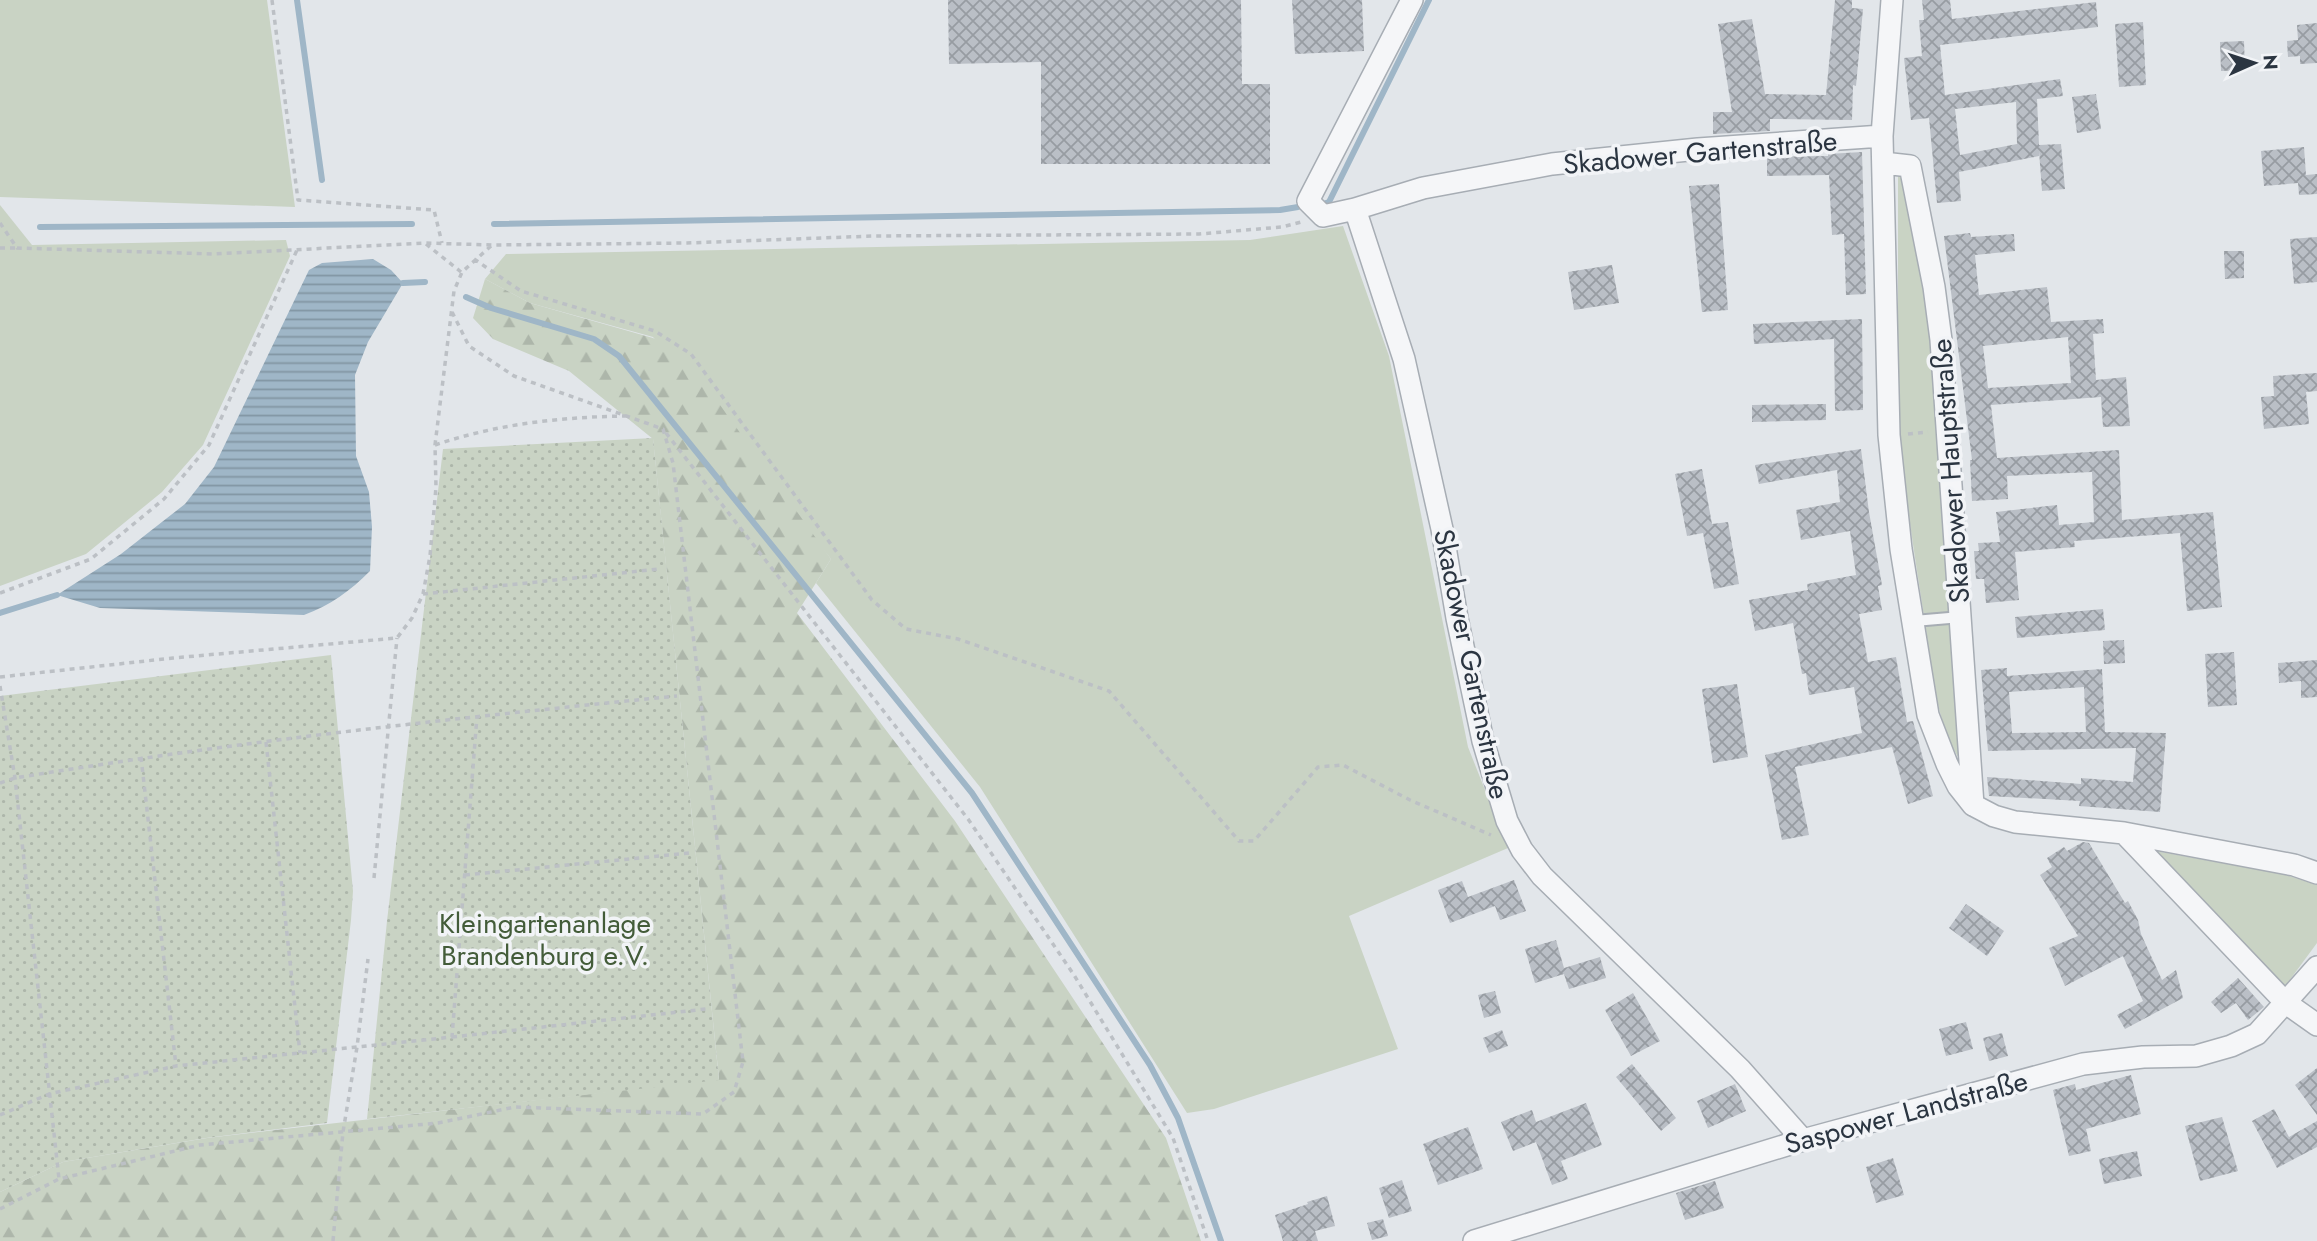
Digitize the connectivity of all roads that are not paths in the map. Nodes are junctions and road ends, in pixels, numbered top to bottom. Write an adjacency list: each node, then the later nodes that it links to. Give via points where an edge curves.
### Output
1 (1412, 0): 5 (street, Skadower Gartenstraße, via 1308,201 1323,216)
2 (1892, 0): 3 (street, Skadower Hauptstraße)
3 (1882, 136): 4 (street, Skadower Hauptstraße); 5 (street, Skadower Gartenstraße, via 1552,164 1423,188)
4 (1883, 163): 6 (street, Skadower Hauptstraße, via 1910,166 1934,287); 7 (street, Skadower Hauptstraße, via 1889,435)
5 (1355, 209): 14 (street, Skadower Gartenstraße, via 1404,359 1443,529 1483,741 1507,821 1542,876 1740,1069)
6 (1961, 617): 7 (lane); 8 (street, Skadower Hauptstraße)
7 (1914, 621): 8 (street, Skadower Hauptstraße, via 1928,715 1947,764)
8 (1973, 806): 9 (street, via 2015,822)
9 (2124, 833): 10 (street); 12 (street)
10 (2317, 873)
11 (2317, 967): 12 (street, Saspower Landstraße)
12 (2286, 1003): 13 (street); 14 (street, Saspower Landstraße, via 2257,1034 2231,1046 2196,1055 2083,1064)
13 (2317, 1025)
14 (1803, 1140): 15 (street, Saspower Landstraße)
15 (1474, 1241)

